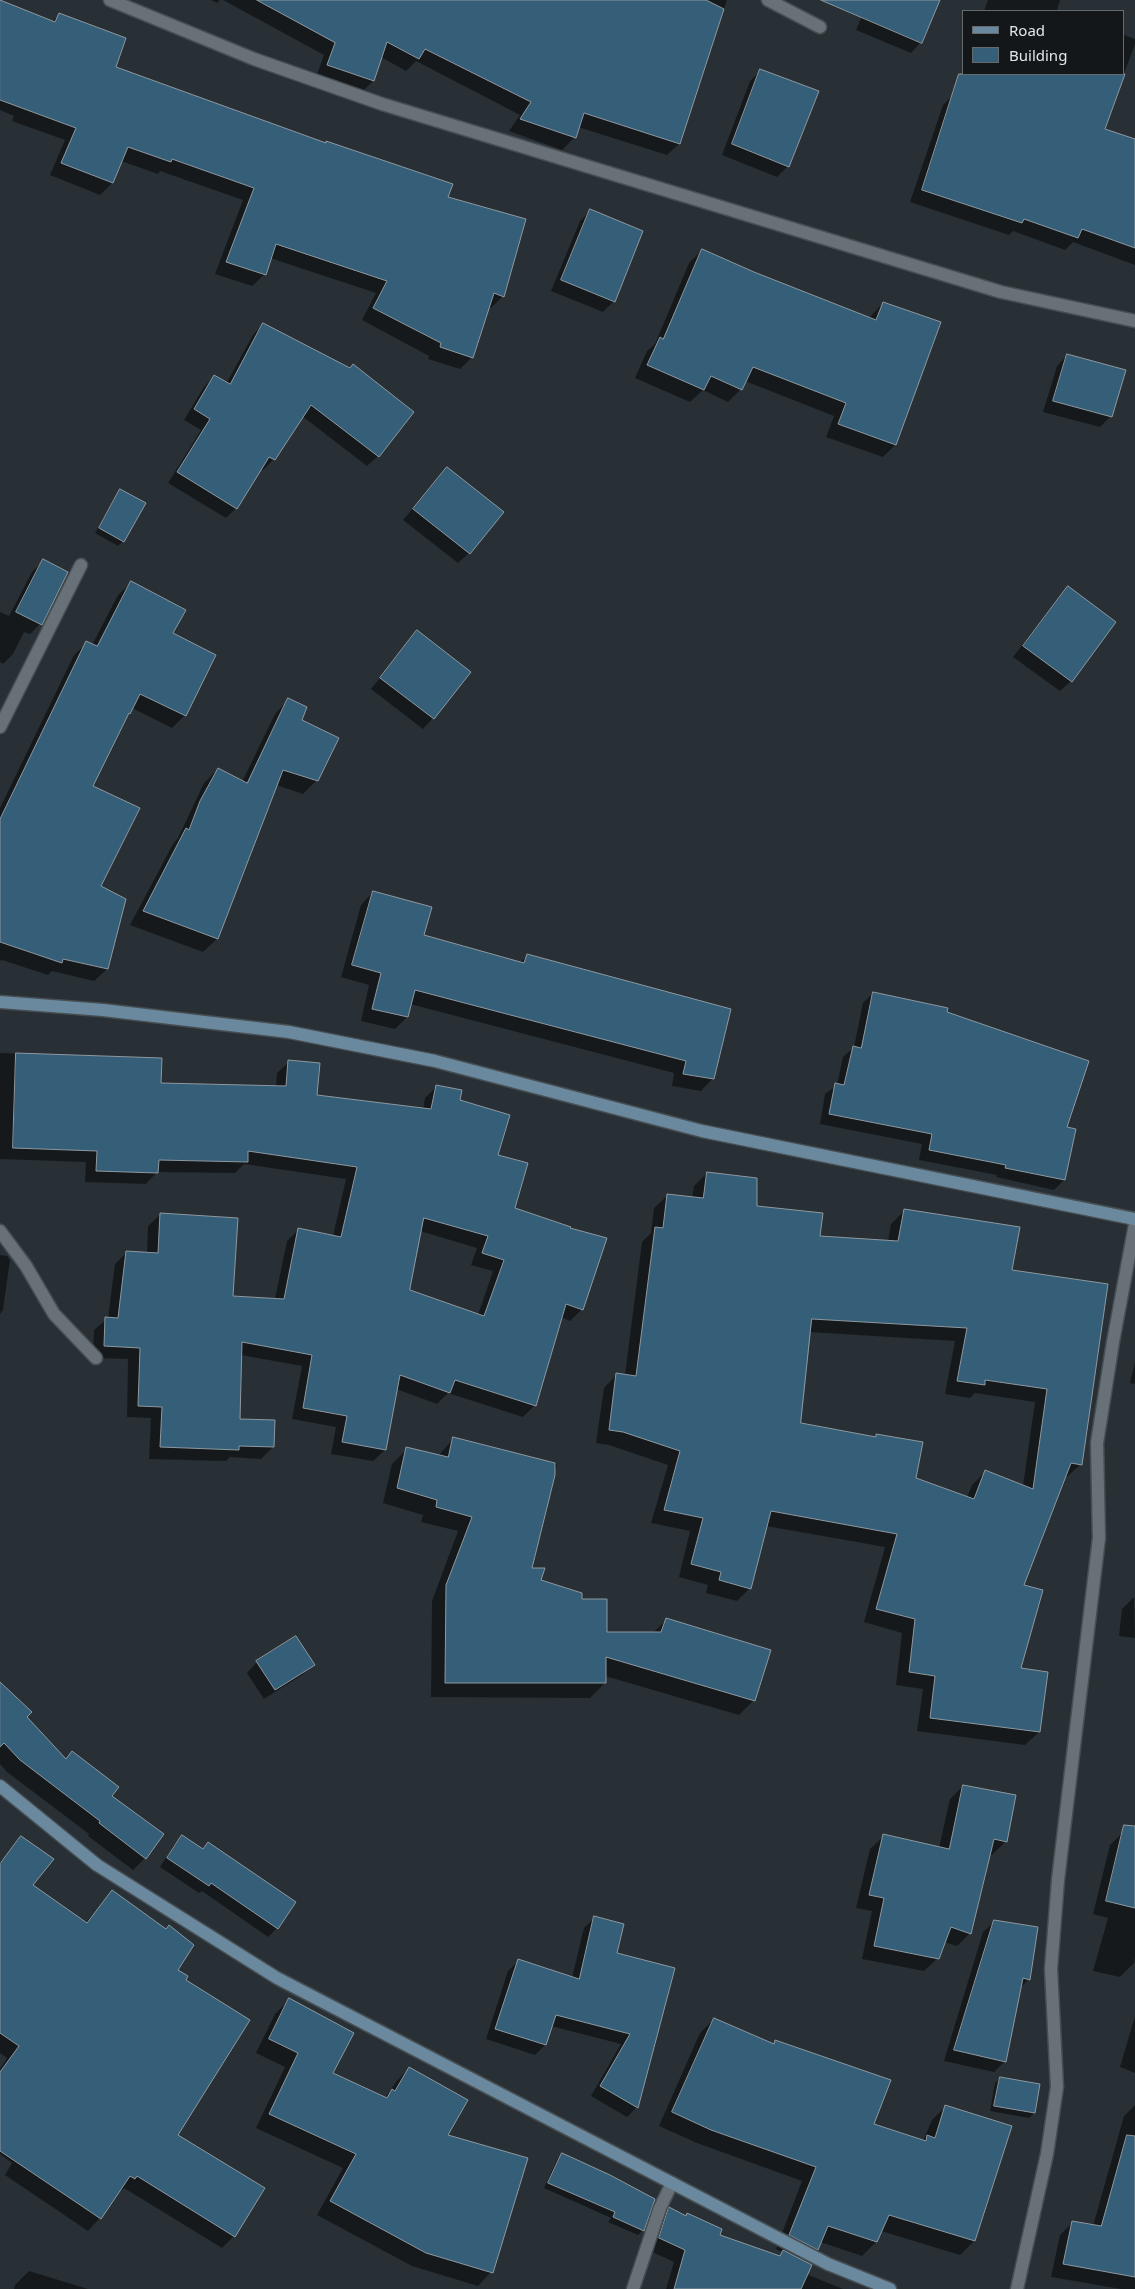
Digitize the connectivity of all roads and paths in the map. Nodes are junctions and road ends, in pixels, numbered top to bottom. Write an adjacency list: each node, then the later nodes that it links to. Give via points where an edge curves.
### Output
1 (110, 0): 4 (street, via 254,59 382,104 1001,292)
2 (768, 0): 3 (street)
3 (820, 27)
4 (1135, 321)
5 (81, 565): 6 (street)
6 (0, 727)
7 (0, 1002): 8 (street, via 103,1010 289,1032 435,1061 702,1131)
8 (1135, 1219)
9 (1135, 1224): 16 (street, via 1097,1443 1099,1538 1058,1880 1051,1969 1056,2087 1047,2154)
10 (0, 1231): 11 (street, via 26,1266 54,1314)
11 (96, 1358)
12 (0, 1786): 13 (street, via 97,1865 276,1978)
13 (672, 2183): 14 (street, via 660,2208); 15 (street, via 828,2264)
14 (633, 2289)
15 (890, 2289)
16 (1017, 2289)

